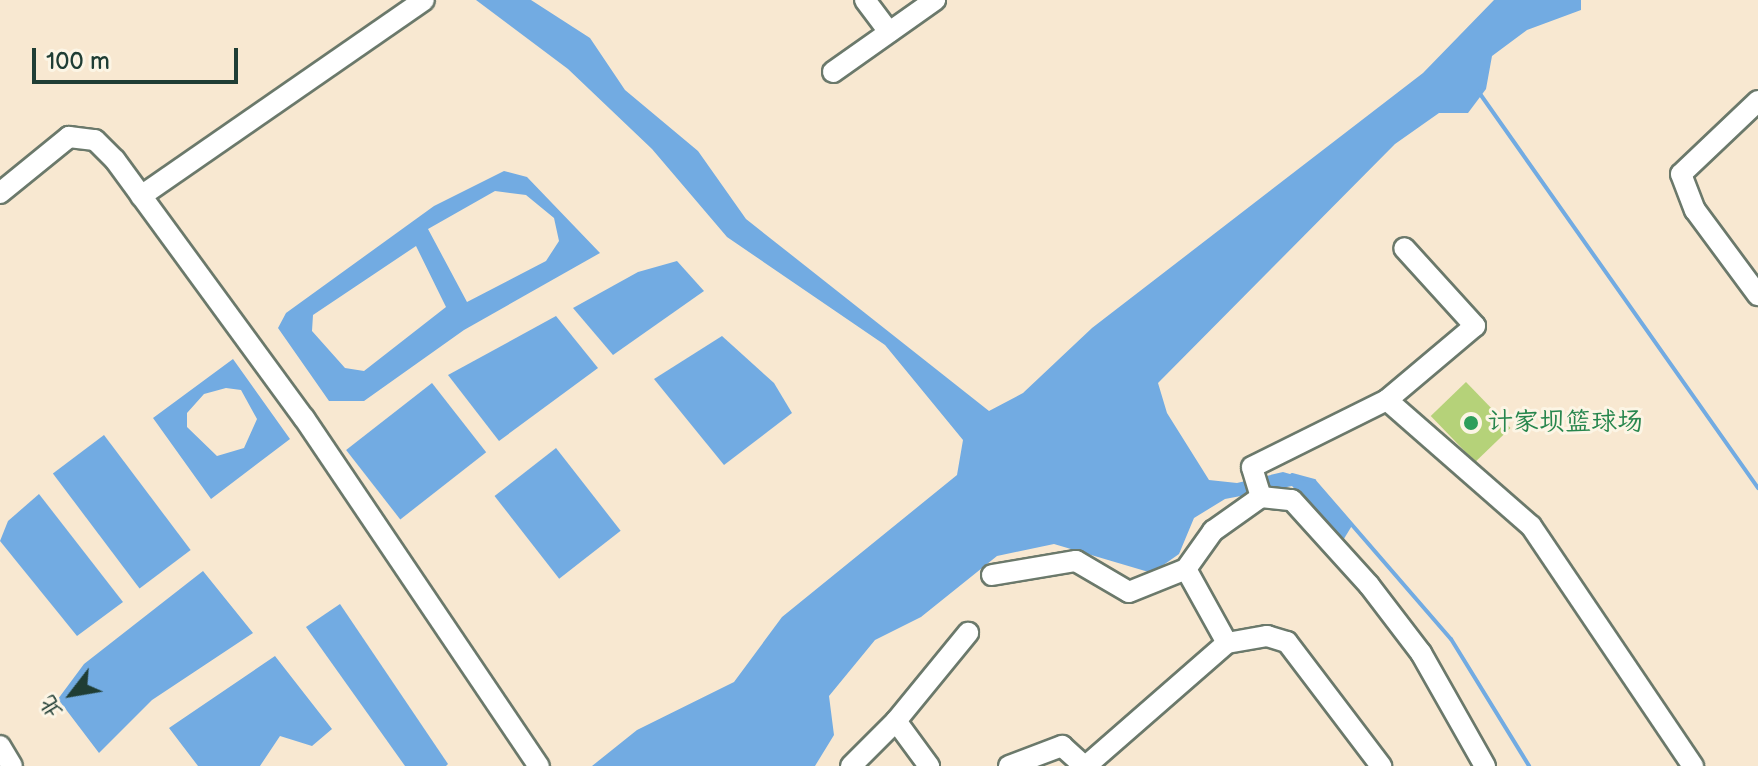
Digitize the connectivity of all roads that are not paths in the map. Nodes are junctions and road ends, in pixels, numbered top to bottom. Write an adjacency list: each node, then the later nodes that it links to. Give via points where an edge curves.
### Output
1 (424, 0): 8 (street)
2 (865, 0): 4 (street)
3 (935, 0): 4 (street)
4 (889, 32): 5 (street)
5 (833, 72)
6 (1758, 101): 10 (street, via 1681,174 1695,210)
7 (0, 193): 8 (street, via 81,134 95,140)
8 (141, 196): 20 (street, via 304,418)
9 (1404, 248): 11 (street, via 1475,326)
10 (1758, 295)
11 (1387, 400): 12 (street, via 1252,467); 27 (street, via 1531,526)
12 (1261, 497): 13 (street, via 1213,531); 26 (street, via 1292,500 1369,585 1421,653)
13 (1186, 569): 14 (street, via 1129,592 1076,561); 16 (street)
14 (992, 575)
15 (968, 633): 17 (street)
16 (1227, 643): 24 (street); 25 (street, via 1267,636 1287,642)
17 (896, 721): 21 (street); 22 (street)
18 (0, 746): 19 (street)
19 (12, 766)
20 (539, 766)
21 (851, 766)
22 (929, 766)
23 (1009, 766): 24 (street, via 1062,746)
24 (1085, 766)
25 (1381, 766)
26 (1485, 766)
27 (1693, 766)

